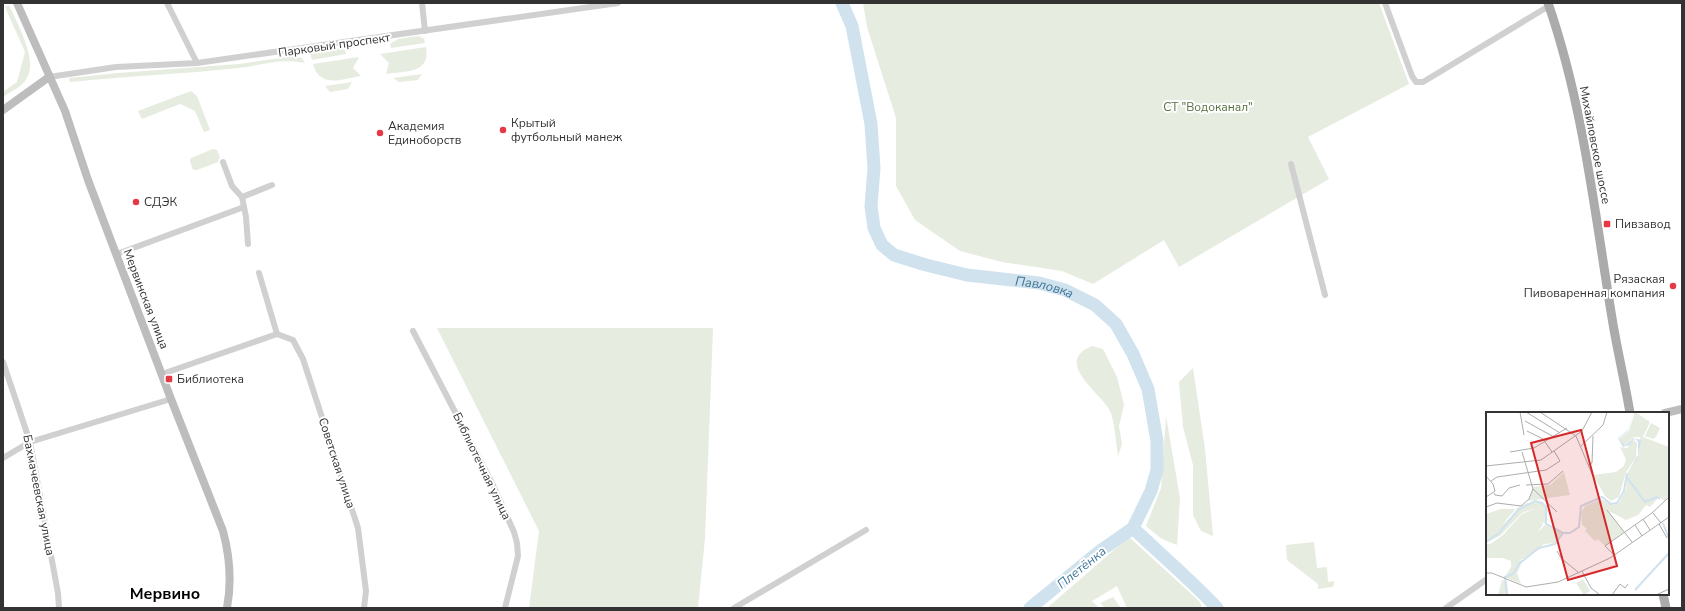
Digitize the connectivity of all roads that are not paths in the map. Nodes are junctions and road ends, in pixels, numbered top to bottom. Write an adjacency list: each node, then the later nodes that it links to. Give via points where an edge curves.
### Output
1 (17, 3): 9 (street, Мервинская улица)
2 (166, 3): 8 (street)
3 (422, 3): 7 (street)
4 (618, 3): 7 (street, Парковый проспект)
5 (1385, 3): 6 (street, via 1416,82 1423,82)
6 (1548, 5): 26 (main road, Михайловское шоссе, via 1577,106)
7 (425, 31): 8 (street, Парковый проспект)
8 (197, 63): 9 (street, Парковый проспект, via 116,67)
9 (49, 77): 10 (street); 17 (street, Мервинская улица, via 65,111)
10 (3, 110)
11 (223, 162): 14 (street, via 232,186)
12 (1291, 164): 19 (street)
13 (272, 186): 14 (street)
14 (242, 197): 15 (street)
15 (244, 207): 16 (street); 17 (street)
16 (248, 244)
17 (117, 254): 23 (street, Мервинская улица)
18 (259, 273): 21 (street)
19 (1325, 295)
20 (413, 331): 36 (street, Библиотечная улица, via 490,478 514,532 518,556)
21 (277, 334): 23 (street); 35 (street, Советская улица, via 293,340 303,359 358,528 366,591)
22 (3, 362): 28 (street, Бахмачеевская улица)
23 (162, 374): 24 (street, Мервинская улица)
24 (171, 399): 28 (street); 34 (street, Мервинская улица, via 228,548 230,580)
25 (1682, 409): 27 (street)
26 (1630, 412)
27 (1669, 412)
28 (30, 442): 29 (street); 33 (street, Бахмачеевская улица)
29 (3, 458)
30 (866, 530): 37 (street)
31 (1486, 579): 38 (street)
32 (1663, 595): 39 (main road)
33 (59, 608)
34 (227, 608)
35 (364, 608)
36 (505, 608)
37 (734, 608)
38 (1446, 608)
39 (1666, 608)

